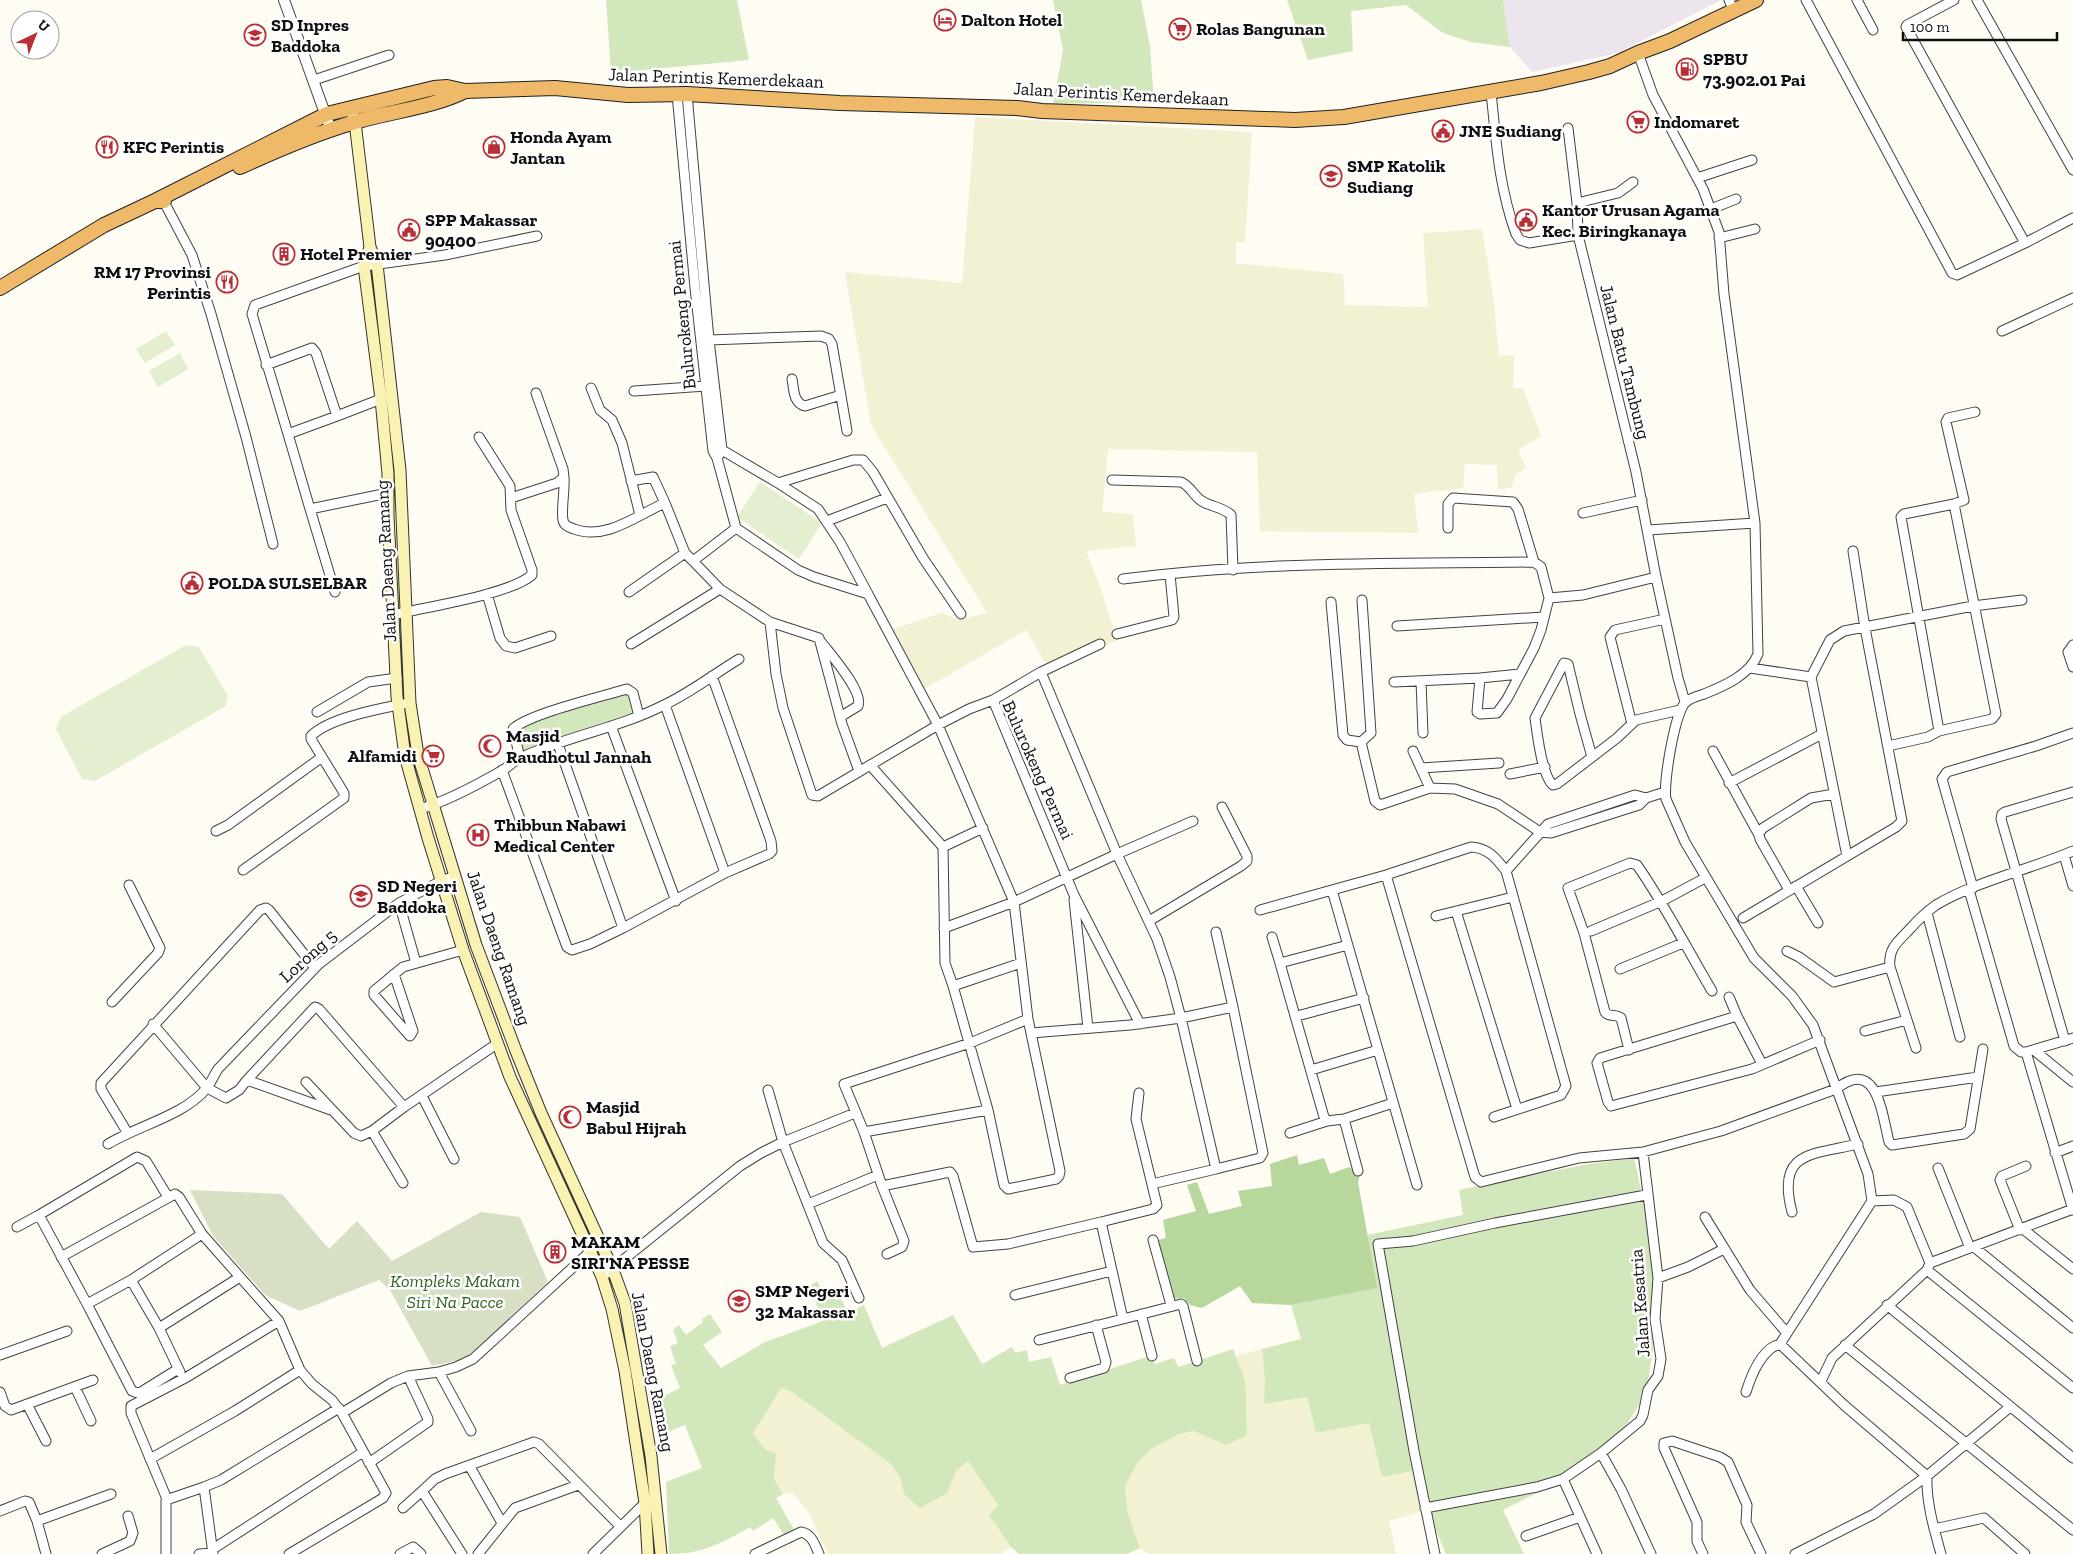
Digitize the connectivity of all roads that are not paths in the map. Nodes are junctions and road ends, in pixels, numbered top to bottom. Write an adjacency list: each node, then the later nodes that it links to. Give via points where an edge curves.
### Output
1 (284, 0): 11 (street)
2 (1756, 0): 7 (highway, Jalan Perintis Kemerdekaan)
3 (1806, 0): 31 (street, via 1952,272 1958,275)
4 (1857, 0): 8 (street)
5 (1954, 0): 31 (street, via 1906,28)
6 (1977, 0): 19 (street)
7 (1731, 5): 9 (highway, Jalan Perintis Kemerdekaan, via 1670,41)
8 (1873, 30)
9 (1638, 53): 12 (highway, Jalan Perintis Kemerdekaan, via 1589,72); 20 (street, via 1653,94)
10 (389, 55): 11 (street)
11 (314, 80): 14 (street)
12 (1491, 92): 13 (highway, Jalan Perintis Kemerdekaan, via 1344,118 1295,120 1042,112 1017,108); 28 (street, via 1499,166 1516,234 1520,240 1529,243)
13 (682, 94): 15 (highway, Jalan Perintis Kemerdekaan, via 628,95 555,88 465,91 449,99); 36 (street, Bulurokeng Permai)
14 (327, 114): 15 (highway, Jalan Perintis Kemerdekaan); 17 (street); 22 (highway, Jalan Perintis Kemerdekaan)
15 (353, 115): 17 (highway, Jalan Perintis Kemerdekaan); 32 (main road, Jalan Daeng Ramang)
16 (1568, 128): 24 (street, Jalan Batu Tambung)
17 (331, 130): 22 (highway, Jalan Perintis Kemerdekaan)
18 (1752, 160): 20 (street)
19 (2073, 170)
20 (1698, 178): 25 (street)
21 (1633, 182): 24 (street, via 1618,193)
22 (160, 199): 35 (highway, Jalan Perintis Kemerdekaan, via 104,225); 75 (street, via 192,255 246,437)
23 (1736, 199): 25 (street)
24 (1577, 203): 28 (street, Jalan Batu Tambung)
25 (1711, 209): 30 (street)
26 (2073, 218): 31 (street)
27 (1755, 230): 30 (street)
28 (1578, 235): 64 (street, Jalan Batu Tambung)
29 (537, 236): 33 (street, via 445,255)
30 (1719, 238): 71 (street)
31 (2025, 243)
32 (370, 247): 33 (main road, Jalan Daeng Ramang); 34 (main road, Jalan Daeng Ramang)
33 (377, 264): 34 (street); 41 (main road, Jalan Daeng Ramang)
34 (364, 266): 42 (main road, Jalan Daeng Ramang); 43 (street, via 255,305 252,314)
35 (0, 288)
36 (699, 288): 39 (street); 40 (street, Bulurokeng Permai)
37 (2073, 298): 38 (street)
38 (2002, 330)
39 (709, 340): 40 (street); 49 (street, via 826,337 832,344)
40 (706, 350): 45 (street, Bulurokeng Permai); 56 (street)
41 (389, 357): 42 (main road); 94 (main road, Jalan Daeng Ramang, via 400,470)
42 (376, 359): 50 (main road, Jalan Daeng Ramang)
43 (266, 365): 52 (street, via 308,349 315,350); 54 (street)
44 (792, 379): 49 (street, via 796,399 805,406)
45 (706, 386): 47 (street); 56 (street, Bulurokeng Permai)
46 (591, 388): 59 (street, via 600,410 610,418 618,432)
47 (634, 392)
48 (536, 393): 57 (street)
49 (840, 395): 53 (street)
50 (381, 399): 52 (street); 61 (main road, Jalan Daeng Ramang)
51 (1975, 412): 66 (street, via 1948,418 1946,422 1965,498)
52 (337, 416): 54 (street)
53 (847, 431)
54 (288, 434): 67 (street)
55 (478, 437): 62 (street, via 510,486)
56 (717, 453): 60 (street); 72 (street, Bulurokeng Permai)
57 (564, 477): 62 (street, via 556,483); 69 (street, via 563,520 566,526 579,531 599,531 625,524)
58 (1112, 480): 80 (street, via 1181,482 1188,485 1200,500 1225,509 1231,516)
59 (631, 481): 65 (street, via 653,477); 69 (street)
60 (778, 483): 63 (street, via 858,460 868,464); 70 (street, via 812,504)
61 (388, 493): 67 (street); 96 (main road, Jalan Daeng Ramang)
62 (511, 498): 87 (street, via 511,510 532,574 527,579)
63 (887, 498): 70 (street); 95 (street)
64 (1642, 500): 68 (street); 74 (street, Jalan Batu Tambung)
65 (665, 503): 69 (street); 77 (street)
66 (1954, 504): 93 (street); 97 (street, via 1901,517)
67 (310, 509): 85 (street)
68 (1583, 513)
69 (640, 515)
70 (827, 521): 88 (street)
71 (1755, 523): 74 (street); 111 (street, via 1758,647)
72 (736, 528): 78 (street); 88 (street, via 798,570)
73 (1448, 528): 79 (street, via 1448,504 1453,498 1513,502)
74 (1648, 530): 82 (street, Jalan Batu Tambung)
75 (273, 544)
76 (1853, 552): 102 (street)
77 (685, 553): 78 (street); 86 (street)
78 (693, 561): 84 (street)
79 (1534, 562): 80 (street); 89 (street, via 1541,567)
80 (1233, 570): 81 (street)
81 (1170, 574): 83 (street); 103 (street, via 1172,620)
82 (1656, 577): 89 (street, via 1583,595); 99 (street, Jalan Batu Tambung)
83 (1124, 580)
84 (720, 589): 100 (street); 106 (street)
85 (335, 592)
86 (629, 592)
87 (487, 594): 94 (street); 104 (street, via 500,638 506,646 515,648)
88 (868, 594): 129 (street)
89 (1549, 598): 98 (street)
90 (1362, 600): 135 (street, via 1371,733)
91 (2022, 600): 93 (street)
92 (1331, 602): 135 (street, via 1343,735 1348,740)
93 (1973, 606): 97 (street); 131 (street, via 1996,714 1992,719)
94 (406, 612): 96 (street); 121 (main road, Jalan Daeng Ramang)
95 (961, 614)
96 (393, 616): 116 (main road, Jalan Daeng Ramang)
97 (1920, 616): 102 (street); 131 (street)
98 (1544, 617): 101 (street); 113 (street, via 1534,648)
99 (1665, 619): 124 (street, Jalan Batu Tambung); 128 (street, via 1615,630 1610,636)
100 (770, 622): 105 (street); 148 (street, Bulurokeng Permai, via 783,708 812,794 818,796)
101 (1397, 626)
102 (1865, 628): 115 (street, via 1844,631 1830,640); 137 (street)
103 (1117, 634)
104 (551, 636)
105 (819, 638): 127 (street); 127 (street, via 860,698 858,706)
106 (631, 644)
107 (1100, 644): 112 (street)
108 (2073, 645): 110 (street, via 2068,652)
109 (738, 659): 114 (street)
110 (2073, 667)
111 (1750, 668): 115 (street); 124 (street)
112 (1041, 672): 120 (street); 165 (street)
113 (1520, 674): 117 (street); 117 (street, via 1508,699 1494,714 1477,712)
114 (712, 676): 123 (street); 171 (street, via 773,848 769,854)
115 (1811, 677): 134 (street)
116 (396, 678): 122 (main road, Jalan Daeng Ramang); 125 (street, via 368,682)
117 (1480, 678): 118 (street)
118 (1421, 681): 119 (street); 133 (street)
119 (1394, 682)
120 (993, 700): 129 (street, Bulurokeng Permai); 174 (street, Bulurokeng Permai)
121 (410, 703): 122 (street); 155 (main road, Jalan Daeng Ramang, via 418,754)
122 (398, 705): 140 (street, via 334,722 314,732 311,739); 157 (main road, Jalan Daeng Ramang, via 405,756)
123 (665, 705): 126 (street); 171 (street)
124 (1683, 706): 128 (street); 152 (street, via 1668,759)
125 (317, 712)
126 (639, 716): 130 (street); 142 (street, via 633,693 627,689 555,711 514,729)
127 (840, 718): 148 (street)
128 (1632, 724): 141 (street)
129 (938, 725): 144 (street, Bulurokeng Permai); 159 (street)
130 (611, 726): 136 (street); 184 (street)
131 (1939, 731): 137 (street, via 1928,737)
132 (2073, 732): 180 (street, via 1943,775)
133 (1423, 733)
134 (1822, 734): 150 (street); 154 (street)
135 (1361, 742): 151 (street, via 1375,801 1380,806)
136 (558, 744): 142 (street); 195 (street)
137 (1888, 746): 167 (street, via 1902,821)
138 (1413, 751): 146 (street)
139 (1713, 751): 150 (street)
140 (322, 757): 160 (street); 168 (street, via 344,798)
141 (1592, 757): 145 (street, via 1554,786); 145 (street, via 1566,663 1535,715)
142 (520, 758): 147 (street)
143 (1499, 763): 146 (street)
144 (870, 764): 148 (street, Bulurokeng Permai); 163 (street)
145 (1545, 767): 149 (street)
146 (1421, 768): 151 (street)
147 (502, 770): 155 (street); 195 (street, via 567,947 579,949)
148 (859, 771)
149 (1510, 774)
150 (1729, 783): 162 (street)
151 (1430, 788): 161 (street, via 1455,789 1484,798 1508,809)
152 (1664, 792): 161 (street, via 1639,804 1551,833); 175 (street)
153 (2073, 792): 170 (street, via 2002,814)
154 (1834, 794): 162 (street, via 1811,798 1763,828); 167 (street)
155 (433, 805): 157 (street); 172 (main road, Jalan Daeng Ramang)
156 (1222, 807): 193 (street, via 1247,861)
157 (420, 809): 176 (main road, Jalan Daeng Ramang)
158 (1193, 821): 165 (street)
159 (983, 828): 163 (street); 186 (street)
160 (216, 831)
161 (1540, 832): 169 (street)
162 (1758, 835): 179 (street)
163 (943, 847): 196 (street)
164 (2073, 851): 166 (street)
165 (1117, 854): 174 (street); 193 (street)
166 (2064, 855): 170 (street); 178 (street)
167 (1847, 856): 179 (street)
168 (243, 870)
169 (1506, 871): 173 (street, via 1494,855 1471,847); 183 (street)
170 (2016, 872): 180 (street); 230 (street)
171 (725, 873): 184 (street)
172 (455, 876): 176 (street, Lorong 5); 213 (main road, Jalan Daeng Ramang)
173 (1386, 876): 181 (street); 270 (street, via 1477,1180 1485,1182 1579,1158)
174 (1067, 878): 182 (street, Bulurokeng Permai); 186 (street)
175 (1705, 878): 185 (street); 231 (street, via 1754,958 1792,996)
176 (441, 880): 187 (street, Lorong 5); 202 (main road, Jalan Daeng Ramang)
177 (129, 885): 217 (street, via 160,948)
178 (2073, 886)
179 (1792, 888): 192 (street); 194 (street)
180 (1971, 889): 190 (street); 238 (street, via 2014,1046 2020,1052)
181 (1332, 890): 188 (street); 201 (street)
182 (1074, 895): 225 (street, Bulurokeng Permai); 226 (street)
183 (1513, 897): 189 (street); 255 (street, via 1566,1086 1561,1095)
184 (676, 901): 195 (street)
185 (1662, 901): 197 (street); 200 (street); 237 (street, via 1634,863 1568,888 1605,1012 1620,1017)
186 (1014, 902): 196 (street); 205 (street)
187 (399, 903): 204 (street); 208 (street, Lorong 5)
188 (1260, 910)
189 (1456, 911): 191 (street); 255 (street)
190 (1927, 913): 207 (street, via 1893,947 1889,956); 229 (street)
191 (1436, 916)
192 (1743, 918)
193 (1150, 921): 221 (street)
194 (1818, 923)
195 (623, 928)
196 (944, 928): 211 (street, via 944,963)
197 (1591, 930)
198 (1216, 932): 218 (street)
199 (1272, 937): 206 (street)
200 (1683, 944): 209 (street); 212 (street)
201 (1348, 945): 206 (street); 215 (street)
202 (463, 950): 204 (street); 216 (main road, Jalan Daeng Ramang)
203 (1787, 951): 207 (street, via 1834,982)
204 (416, 963): 210 (street)
205 (1021, 963): 211 (street); 222 (street)
206 (1280, 963): 219 (street)
207 (1890, 967): 223 (street)
208 (315, 968): 224 (street, via 269,910 263,908); 247 (street, Lorong 5, via 218,1069)
209 (1620, 970)
210 (394, 974): 210 (street, via 373,994 410,1036 413,1031)
211 (953, 986): 232 (street)
212 (1712, 991)
213 (496, 995): 216 (street); 241 (main road, Jalan Daeng Ramang)
214 (1729, 996): 220 (street)
215 (1364, 998): 219 (street); 236 (street)
216 (482, 1000): 233 (main road, Jalan Daeng Ramang)
217 (112, 1002)
218 (1233, 1007): 221 (street); 275 (street, via 1263,1153 1260,1158)
219 (1297, 1016): 240 (street)
220 (1737, 1016): 237 (street); 239 (street)
221 (1181, 1018): 225 (street); 275 (street)
222 (1028, 1019): 228 (street); 232 (street)
223 (1907, 1020): 227 (street); 234 (street)
224 (154, 1024): 247 (street); 263 (street, via 101,1085)
225 (1140, 1024): 226 (street)
226 (1088, 1028): 228 (street)
227 (1865, 1031)
228 (1031, 1033): 257 (street, via 1059,1176 1005,1188)
229 (1960, 1037)
230 (2069, 1039): 238 (street)
231 (1820, 1040): 239 (street); 248 (street)
232 (970, 1043): 257 (street); 258 (street, via 844,1084)
233 (498, 1044): 242 (main road, Jalan Daeng Ramang); 252 (street)
234 (1916, 1048)
235 (1983, 1049): 243 (street)
236 (1378, 1050): 240 (street); 253 (street)
237 (1629, 1050): 239 (street, via 1598,1060 1604,1094 1612,1106)
238 (2031, 1051): 246 (street); 271 (street)
239 (1762, 1064)
240 (1311, 1070): 261 (street)
241 (524, 1072): 242 (street); 279 (main road, Jalan Daeng Ramang)
242 (510, 1077): 283 (main road, Jalan Daeng Ramang)
243 (1978, 1077): 250 (street); 250 (street, via 1968,1132 1892,1145)
244 (247, 1080): 247 (street, via 226,1098); 254 (street, via 315,1007); 256 (street)
245 (306, 1082): 256 (street)
246 (2073, 1082)
247 (207, 1088): 263 (street, Lorong 5, via 175,1113)
248 (1836, 1089): 250 (street, via 1857,1078); 268 (street); 270 (street, via 1721,1130)
249 (768, 1090): 266 (street)
250 (1876, 1092)
251 (1139, 1093): 280 (street, via 1136,1119)
252 (422, 1096): 254 (street); 272 (street)
253 (1393, 1103): 260 (street); 281 (street)
254 (404, 1107): 262 (street)
255 (1518, 1109): 259 (street)
256 (331, 1110): 262 (street, via 357,1135)
257 (988, 1110): 264 (street)
258 (855, 1114): 264 (street); 266 (street)
259 (1494, 1117)
260 (1344, 1119): 261 (street); 276 (street)
261 (1327, 1121): 265 (street)
262 (372, 1131): 278 (street)
263 (127, 1132): 267 (street, Lorong 5)
264 (864, 1132): 277 (street)
265 (1290, 1133)
266 (783, 1142): 287 (street); 305 (street, via 740,1166)
267 (108, 1144)
268 (1858, 1144): 286 (street, via 1868,1174); 289 (street, via 1807,1157 1792,1168 1788,1175)
269 (2073, 1146): 271 (street)
270 (1643, 1152): 284 (street, Jalan Kesatria)
271 (2055, 1153): 288 (street)
272 (454, 1159)
273 (2026, 1166): 294 (street, via 2002,1176 2000,1180)
274 (1938, 1168): 298 (street)
275 (1216, 1169): 280 (street)
276 (1358, 1171)
277 (878, 1175): 282 (street); 287 (street)
278 (403, 1183)
279 (573, 1184): 283 (main road); 297 (main road, Jalan Daeng Ramang)
280 (1152, 1184): 292 (street, via 1157,1202 1153,1209)
281 (1417, 1185)
282 (882, 1186): 292 (street, via 950,1172 971,1244 976,1248 1008,1244); 301 (street, via 904,1244)
283 (562, 1189): 300 (main road, Jalan Daeng Ramang)
284 (1646, 1194): 309 (street, Jalan Kesatria); 367 (street, via 1413,1241 1378,1244)
285 (168, 1197): 290 (street, via 146,1161 137,1157); 295 (street, via 175,1194 179,1197); 302 (street)
286 (1872, 1201): 303 (street, via 1894,1200 1907,1207); 323 (street)
287 (808, 1204): 312 (street, via 823,1243 842,1260)
288 (2073, 1209): 294 (street)
289 (1792, 1212)
290 (40, 1215): 293 (street); 302 (street)
291 (1705, 1217): 299 (street)
292 (1102, 1222): 306 (street)
293 (17, 1227)
294 (2022, 1229): 298 (street); 304 (street)
295 (202, 1234): 307 (street); 310 (street)
296 (1153, 1240): 314 (street)
297 (600, 1243): 300 (street); 305 (main road, Jalan Daeng Ramang)
298 (1972, 1247): 303 (street); 321 (street)
299 (1724, 1249): 309 (street); 323 (street, via 1755,1297)
300 (589, 1251): 308 (main road, Jalan Daeng Ramang); 332 (street, via 473,1358)
301 (888, 1254)
302 (61, 1257): 313 (street)
303 (1929, 1266): 315 (street); 339 (street)
304 (2073, 1269)
305 (613, 1270): 308 (street); 344 (main road, Jalan Daeng Ramang, via 625,1303)
306 (1112, 1271): 311 (street); 317 (street)
307 (240, 1277): 318 (street); 320 (street)
308 (602, 1277): 346 (main road, Jalan Daeng Ramang, via 612,1308)
309 (1658, 1278): 352 (street, Jalan Kesatria, via 1655,1319 1661,1368 1648,1390 1638,1424)
310 (131, 1280): 313 (street); 320 (street)
311 (1015, 1295)
312 (859, 1298)
313 (87, 1304): 330 (street, via 132,1391 142,1392)
314 (1171, 1305): 316 (street); 329 (street, via 1183,1306)
315 (1887, 1305): 326 (street); 343 (street)
316 (1141, 1314): 317 (street); 328 (street)
317 (1123, 1319): 319 (street)
318 (279, 1321): 331 (street); 334 (street)
319 (1096, 1326): 324 (street); 335 (street, via 1106,1362 1104,1368)
320 (159, 1328): 330 (street)
321 (2073, 1328)
322 (67, 1331): 327 (street)
323 (1786, 1332): 325 (street)
324 (1039, 1340)
325 (1780, 1344): 337 (street); 341 (street, via 1766,1353 1750,1377)
326 (1845, 1345): 337 (street, via 1832,1358); 350 (street)
327 (0, 1356)
328 (1152, 1356)
329 (1197, 1361)
330 (178, 1369): 334 (street)
331 (300, 1370): 345 (street); 354 (street)
332 (439, 1372): 333 (street); 348 (street)
333 (408, 1376): 345 (street); 355 (street, via 428,1422)
334 (185, 1378): 354 (street, via 131,1406)
335 (1070, 1378)
336 (93, 1380): 338 (street)
337 (1821, 1381): 357 (street, via 1844,1405)
338 (75, 1387): 342 (street); 347 (street)
339 (2073, 1388)
340 (0, 1392): 342 (street, via 8,1409)
341 (1746, 1392)
342 (27, 1404): 349 (street)
343 (2010, 1407): 350 (street); 353 (street)
344 (644, 1408): 346 (main road); 364 (main road, Jalan Daeng Ramang)
345 (340, 1410): 351 (street); 360 (street)
346 (631, 1411): 365 (main road, Jalan Daeng Ramang)
347 (91, 1421)
348 (471, 1430)
349 (46, 1441)
350 (1966, 1444): 357 (street); 375 (street)
351 (363, 1452): 355 (street); 377 (street)
352 (1601, 1453): 358 (street, Jalan Kesatria); 395 (street)
353 (2073, 1458)
354 (150, 1459): 363 (street)
355 (369, 1463): 383 (street, via 386,1495)
356 (470, 1466): 359 (street, via 534,1442); 361 (street, via 440,1476); 372 (street)
357 (1927, 1476): 374 (street); 398 (street, via 1866,1520)
358 (1563, 1479): 367 (street, Jalan Kesatria); 370 (street)
359 (578, 1485): 372 (street, via 515,1508); 373 (street)
360 (204, 1488): 363 (street); 377 (street)
361 (422, 1490): 366 (street); 386 (street)
362 (111, 1494): 371 (street)
363 (167, 1499): 381 (street)
364 (656, 1500): 365 (street); 390 (main road, Jalan Daeng Ramang)
365 (644, 1503): 373 (street); 389 (main road, Jalan Daeng Ramang)
366 (403, 1508)
367 (1425, 1508): 393 (street)
368 (0, 1511): 371 (street, via 29,1502)
369 (128, 1516): 380 (street, via 133,1534 130,1541)
370 (1580, 1517): 376 (street); 394 (street)
371 (37, 1521): 379 (street)
372 (502, 1523): 387 (street)
373 (620, 1526): 388 (street)
374 (1934, 1529): 378 (street, via 1984,1518); 399 (street)
375 (2073, 1530)
376 (1526, 1536)
377 (213, 1552): 382 (street)
378 (2023, 1553)
379 (45, 1554)
380 (102, 1554)
381 (166, 1554)
382 (198, 1554)
383 (289, 1554)
384 (400, 1554): 385 (street, via 413,1547)
385 (421, 1554)
386 (462, 1554)
387 (478, 1554)
388 (593, 1554)
389 (648, 1554)
390 (661, 1554)
391 (755, 1554): 392 (street, via 801,1532 811,1538)
392 (819, 1554)
393 (1435, 1554)
394 (1597, 1554)
395 (1651, 1554)
396 (1703, 1554): 397 (street, via 1697,1542 1697,1522 1664,1448 1668,1441 1728,1462 1747,1504 1746,1522)
397 (1761, 1554)
398 (1795, 1554)
399 (1941, 1554)

